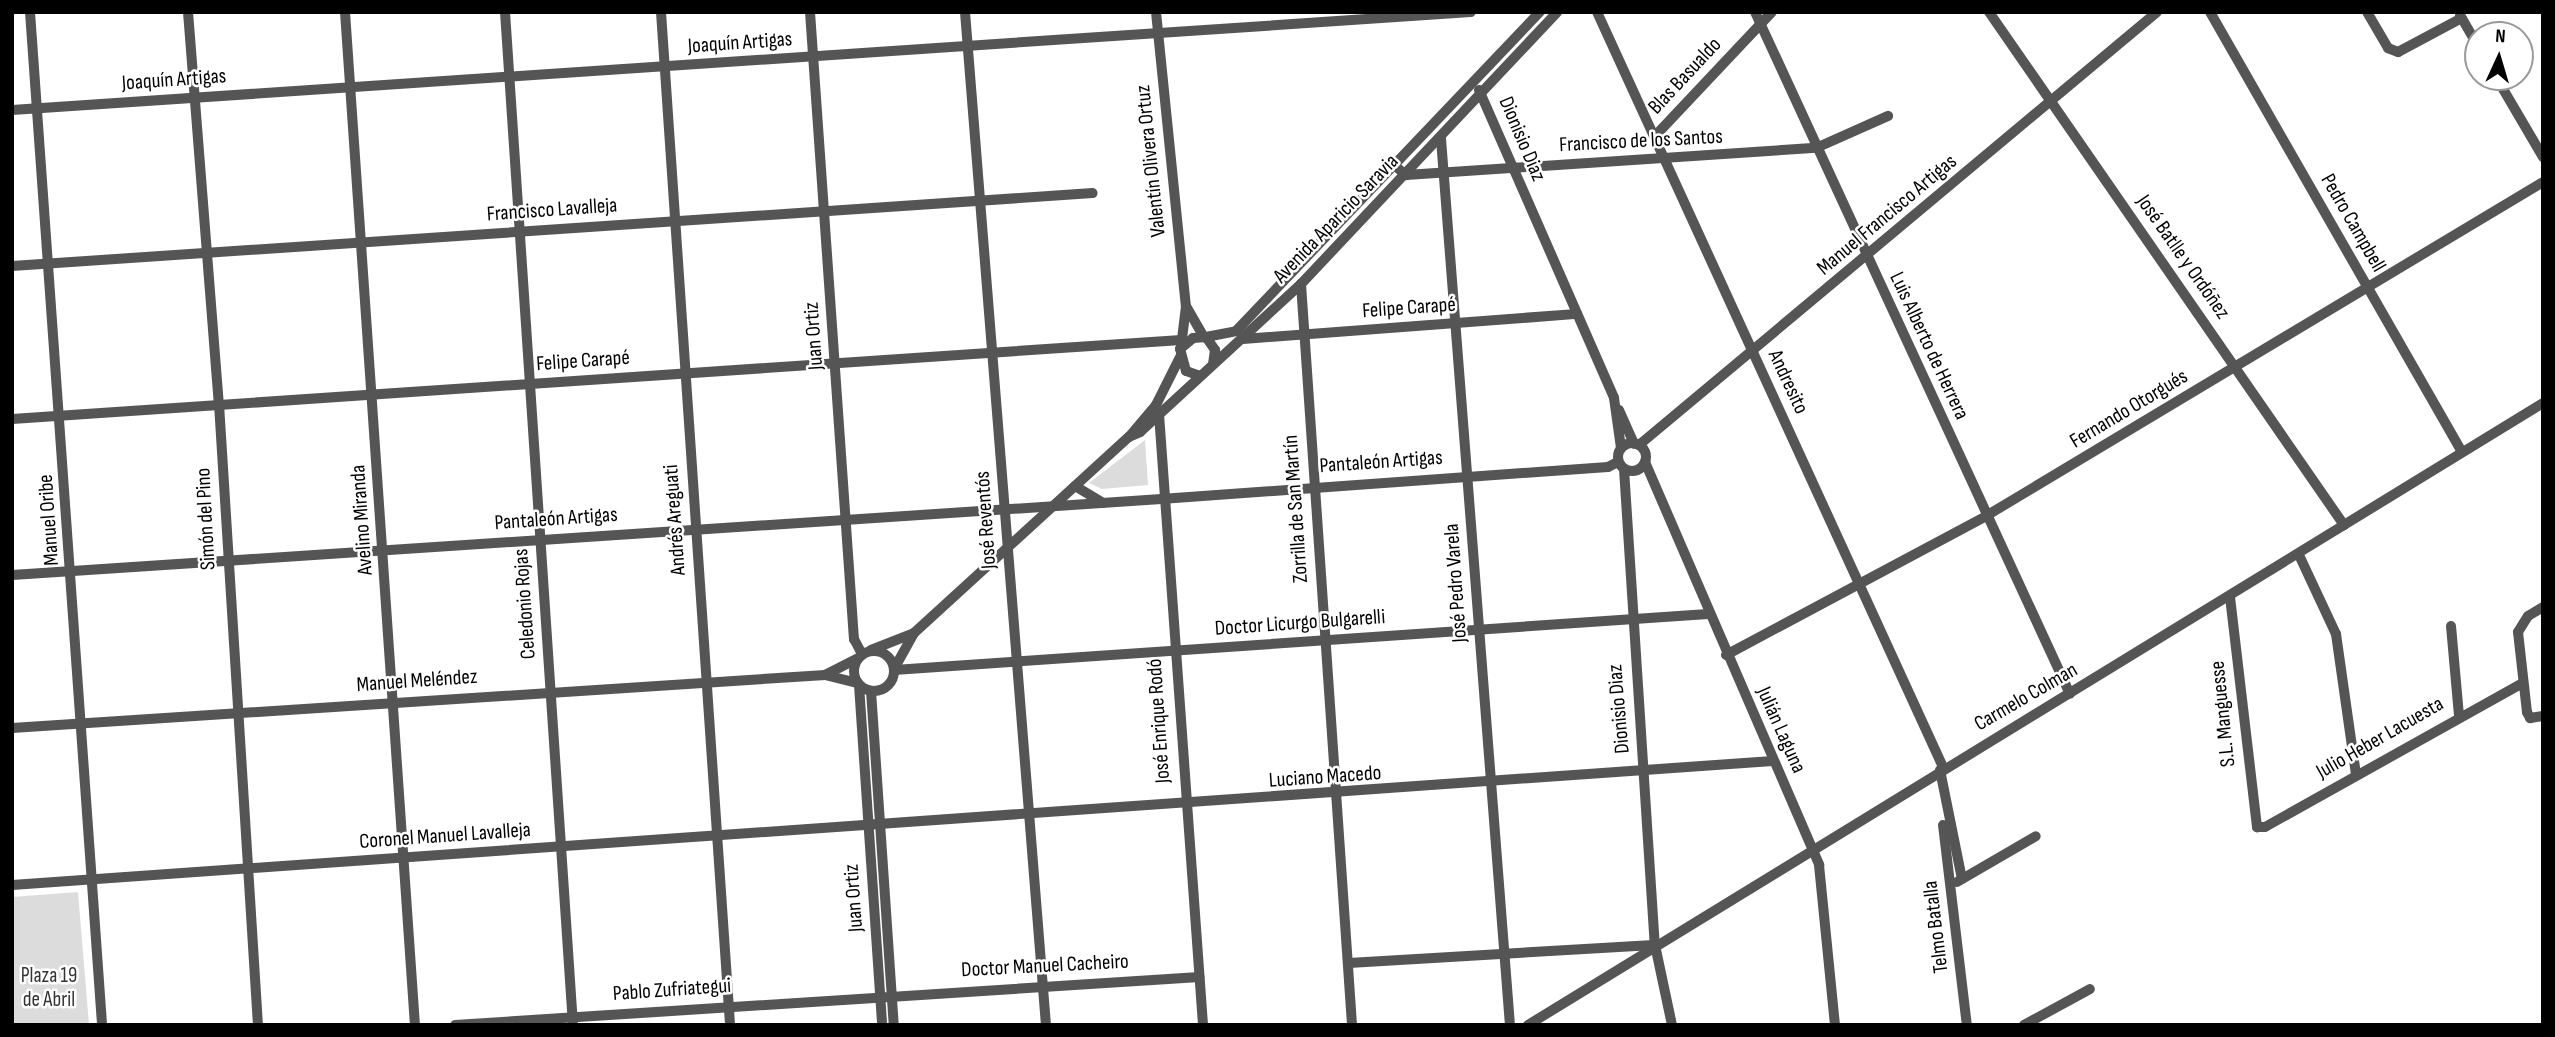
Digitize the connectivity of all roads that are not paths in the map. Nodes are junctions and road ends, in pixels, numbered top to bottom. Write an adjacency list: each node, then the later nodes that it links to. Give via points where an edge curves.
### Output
1 (30, 12): 34 (street, Manuel Oribe)
2 (188, 12): 32 (street, Simón del Pino)
3 (345, 12): 29 (street, Avelino Miranda)
4 (505, 12): 27 (street, Celedonio Rojas)
5 (661, 12): 26 (street, Andrés Areguati)
6 (810, 12): 25 (street, Juan Ortiz)
7 (965, 12): 24 (street, José Reventós)
8 (1156, 12): 23 (street, Valentín Olivera Ortuz)
9 (1471, 12): 18 (street, Joaquín Artigas)
10 (1540, 12): 28 (street, Avenida Aparicio Saravia)
11 (1597, 12): 37 (street, Andresito)
12 (1755, 12): 22 (street, Luis Alberto de Herrera)
13 (1772, 12): 22 (street, Blas Basualdo)
14 (1989, 12): 33 (street, José Batlle y Ordóñez)
15 (2157, 12): 33 (street, Manuel Francisco Artigas)
16 (2210, 12): 58 (street, Pedro Campbell)
17 (2367, 12): 20 (street, via 2388,48 2398,52)
18 (1460, 13): 21 (street, Joaquín Artigas)
19 (1554, 13): 31 (street, Avenida Aparicio Saravia)
20 (2460, 15)
21 (1307, 18): 23 (street, Joaquín Artigas)
22 (1761, 24): 37 (street, Blas Basualdo); 39 (street, Luis Alberto de Herrera)
23 (1158, 33): 24 (street, Joaquín Artigas); 59 (street, Valentín Olivera Ortuz)
24 (968, 47): 25 (street, Joaquín Artigas); 48 (street, José Reventós)
25 (813, 57): 26 (street, Joaquín Artigas); 49 (street, Juan Ortiz)
26 (664, 68): 27 (street, Joaquín Artigas); 50 (street, Andrés Areguati)
27 (509, 77): 29 (street, Joaquín Artigas); 51 (street, Celedonio Rojas)
28 (1472, 83): 31 (street, Dionisio Diaz); 42 (street, Avenida Aparicio Saravia)
29 (349, 89): 32 (street, Joaquín Artigas); 52 (street, Avelino Miranda)
30 (2504, 91): 40 (street)
31 (1482, 93): 38 (street, Avenida Aparicio Saravia); 43 (street, Dionisio Diaz)
32 (194, 98): 34 (street, Joaquín Artigas); 53 (street, Simón del Pino)
33 (2052, 102): 54 (street, Manuel Francisco Artigas); 70 (street, José Batlle y Ordóñez)
34 (37, 108): 35 (street, Joaquín Artigas); 55 (street, Manuel Oribe)
35 (12, 110)
36 (1888, 116): 39 (street, Francisco de los Santos)
37 (1656, 135): 41 (street, Andresito)
38 (1441, 139): 44 (street, José Pedro Varela); 45 (street, Avenida Aparicio Saravia)
39 (1816, 148): 41 (street, Francisco de los Santos); 54 (street, Luis Alberto de Herrera)
40 (2543, 157)
41 (1665, 159): 43 (street, Francisco de los Santos); 66 (street, Andresito)
42 (1394, 165): 45 (street); 63 (street, Avenida Aparicio Saravia, via 1236,331)
43 (1513, 168): 44 (street, Francisco de los Santos); 60 (street, Dionisio Diaz)
44 (1444, 173): 45 (street, Francisco de los Santos); 61 (street, José Pedro Varela)
45 (1406, 175): 57 (street, Avenida Aparicio Saravia)
46 (2543, 182): 58 (street, Fernando Otorgués)
47 (1093, 193): 48 (street, Francisco Lavalleja)
48 (980, 201): 49 (street, Francisco Lavalleja); 67 (street, José Reventós)
49 (824, 211): 50 (street, Francisco Lavalleja); 68 (street, Juan Ortiz)
50 (675, 221): 51 (street, Francisco Lavalleja); 71 (street, Andrés Areguati)
51 (518, 232): 52 (street, Francisco Lavalleja); 73 (street, Celedonio Rojas)
52 (360, 240): 53 (street, Francisco Lavalleja); 74 (street, Avelino Miranda)
53 (205, 253): 55 (street, Francisco Lavalleja); 77 (street, Simón del Pino)
54 (1867, 257): 66 (street, Manuel Francisco Artigas); 94 (street, Luis Alberto de Herrera)
55 (48, 263): 56 (street, Francisco Lavalleja); 79 (street, Manuel Oribe)
56 (12, 266)
57 (1301, 284): 62 (street, Zorrilla de San Martín); 64 (street, Avenida Aparicio Saravia)
58 (2367, 287): 70 (street, Fernando Otorgués); 84 (street, Pedro Campbell)
59 (1186, 306): 63 (street, Valentín Olivera Ortuz); 65 (street, Valentín Olivera Ortuz)
60 (1577, 314): 61 (street, Felipe Carapé); 75 (street, Dionisio Diaz)
61 (1458, 324): 62 (street, Felipe Carapé); 87 (street, José Pedro Varela)
62 (1303, 335): 64 (street, Felipe Carapé); 89 (street, Zorrilla de San Martín)
63 (1205, 337): 65 (street, via 1193,338); 69 (street, via 1215,350)
64 (1244, 338): 69 (street, Avenida Aparicio Saravia)
65 (1180, 349): 67 (street, Felipe Carapé, via 1156,343); 72 (street, via 1186,371); 81 (street, Avenida Aparicio Saravia, via 1156,405)
66 (1753, 351): 82 (street, Manuel Francisco Artigas); 105 (street, Andresito)
67 (992, 354): 68 (street, Felipe Carapé); 93 (street, José Reventós)
68 (835, 363): 71 (street, Felipe Carapé); 95 (street, Juan Ortiz)
69 (1213, 364): 72 (street, Avenida Aparicio Saravia)
70 (2235, 368): 94 (street, Fernando Otorgués); 96 (street, José Batlle y Ordóñez)
71 (684, 374): 73 (street, Felipe Carapé); 97 (street, Andrés Areguati)
72 (1200, 376): 78 (street, Avenida Aparicio Saravia)
73 (531, 384): 74 (street, Felipe Carapé); 98 (street, Celedonio Rojas)
74 (373, 394): 77 (street, Felipe Carapé); 100 (street, Avelino Miranda)
75 (1614, 398): 82 (street); 83 (street, Dionisio Diaz)
76 (2543, 403): 84 (street, Carmelo Colman)
77 (219, 404): 79 (street, Felipe Carapé); 102 (street, Simón del Pino)
78 (1159, 414): 81 (street, Avenida Aparicio Saravia); 90 (street, José Enrique Rodó)
79 (60, 416): 80 (street, Felipe Carapé); 103 (street, Manuel Oribe)
80 (12, 419)
81 (1129, 437): 88 (street, Avenida Aparicio Saravia)
82 (1637, 444): 83 (street); 85 (street, Julián Laguna)
83 (1621, 448): 86 (street, Dionisio Diaz)
84 (2462, 452): 96 (street, Carmelo Colman)
85 (1645, 463): 86 (street, Pantaleón Artigas, via 1639,470); 108 (street, Julián Laguna)
86 (1621, 466): 87 (street, Pantaleón Artigas); 109 (street, Dionisio Diaz)
87 (1468, 475): 89 (street, Pantaleón Artigas); 111 (street, José Pedro Varela)
88 (1075, 486): 91 (street); 92 (street, Avenida Aparicio Saravia)
89 (1313, 486): 90 (street, Pantaleón Artigas); 113 (street, Zorrilla de San Martín)
90 (1161, 499): 91 (street, Pantaleón Artigas); 114 (street, José Enrique Rodó)
91 (1103, 503): 92 (street, Pantaleón Artigas)
92 (1053, 505): 93 (street, Pantaleón Artigas); 99 (street, Avenida Aparicio Saravia)
93 (1004, 508): 95 (street, Pantaleón Artigas); 99 (street, José Reventós)
94 (1986, 516): 105 (street, Fernando Otorgués); 125 (street, Luis Alberto de Herrera)
95 (848, 519): 97 (street, Pantaleón Artigas); 116 (street, Juan Ortiz, via 855,639)
96 (2344, 525): 101 (street, Carmelo Colman)
97 (695, 529): 98 (street, Pantaleón Artigas); 120 (street, Andrés Areguati)
98 (541, 539): 100 (street, Pantaleón Artigas); 124 (street, Celedonio Rojas)
99 (1007, 546): 112 (street, Avenida Aparicio Saravia); 117 (street, José Reventós)
100 (383, 550): 102 (street, Pantaleón Artigas); 126 (street, Avelino Miranda)
101 (2299, 555): 106 (street, Carmelo Colman); 135 (street, via 2336,634)
102 (228, 561): 103 (street, Pantaleón Artigas); 127 (street, Simón del Pino)
103 (72, 571): 104 (street, Pantaleón Artigas); 130 (street, Manuel Oribe)
104 (12, 575)
105 (1859, 584): 115 (street, Fernando Otorgués); 133 (street, Andresito)
106 (2230, 597): 125 (street, Carmelo Colman); 143 (street, S.L. Manguesse)
107 (2543, 607): 121 (street, via 2528,616 2518,632)
108 (1707, 614): 109 (street, Doctor Licurgo Bulgarelli); 115 (street, Julián Laguna)
109 (1631, 620): 111 (street, Doctor Licurgo Bulgarelli); 134 (street, Dionisio Diaz)
110 (2451, 626): 128 (street)
111 (1478, 630): 113 (street, Doctor Licurgo Bulgarelli); 136 (street, José Pedro Varela)
112 (914, 633): 116 (street, Avenida Aparicio Saravia); 118 (street, Avenida Aparicio Saravia)
113 (1325, 641): 114 (street, Doctor Licurgo Bulgarelli); 137 (street, Zorrilla de San Martín)
114 (1173, 651): 117 (street, Doctor Licurgo Bulgarelli); 138 (street, José Enrique Rodó)
115 (1726, 654): 132 (street, Julián Laguna)
116 (863, 655): 118 (street, via 886,654); 119 (street, Manuel Meléndez); 122 (street, via 854,668)
117 (1017, 662): 118 (street, Doctor Licurgo Bulgarelli); 139 (street, José Reventós)
118 (894, 669): 123 (street, via 886,688)
119 (825, 675): 120 (street, Manuel Meléndez); 122 (street, Manuel Meléndez)
120 (706, 681): 124 (street, Manuel Meléndez); 145 (street, Andrés Areguati)
121 (2524, 683): 128 (street, Julio Heber Lacuesta); 129 (street, via 2530,718)
122 (858, 684): 123 (street); 142 (street, Juan Ortiz)
123 (871, 691): 140 (street, Juan Ortiz)
124 (550, 692): 126 (street, Manuel Meléndez); 146 (street, Celedonio Rojas)
125 (2070, 694): 133 (street, Carmelo Colman)
126 (393, 702): 127 (street, Manuel Meléndez); 148 (street, Avelino Miranda)
127 (235, 713): 130 (street, Manuel Meléndez); 149 (street, Simón del Pino)
128 (2459, 715): 135 (street, Julio Heber Lacuesta)
129 (2543, 716)
130 (80, 723): 131 (street, Manuel Meléndez); 151 (street, Manuel Oribe)
131 (12, 728)
132 (1773, 761): 134 (street, Luciano Macedo); 147 (street, Julián Laguna)
133 (1942, 769): 147 (street, Carmelo Colman); 150 (street, Andresito)
134 (1644, 774): 136 (street, Luciano Macedo); 154 (street, Dionisio Diaz)
135 (2356, 774): 143 (street, Julio Heber Lacuesta)
136 (1490, 784): 137 (street, Luciano Macedo); 155 (street, José Pedro Varela)
137 (1338, 795): 138 (street, Luciano Macedo); 156 (street, Zorrilla de San Martín)
138 (1184, 806): 139 (street, Luciano Macedo); 157 (street, José Enrique Rodó)
139 (1029, 815): 140 (street, Luciano Macedo); 158 (street, José Reventós)
140 (880, 825): 142 (street, Coronel Manuel Lavalleja); 160 (street, Juan Ortiz)
141 (1943, 825): 153 (street, Telmo Batalla)
142 (867, 826): 145 (street, Coronel Manuel Lavalleja); 160 (street, Juan Ortiz)
143 (2257, 827)
144 (2036, 836): 150 (street)
145 (717, 837): 146 (street, Coronel Manuel Lavalleja); 161 (street, Andrés Areguati)
146 (561, 847): 148 (street, Coronel Manuel Lavalleja); 162 (street, Celedonio Rojas)
147 (1813, 848): 154 (street, Carmelo Colman); 176 (street, Julián Laguna, via 1819,865)
148 (404, 858): 149 (street, Coronel Manuel Lavalleja); 165 (street, Avelino Miranda)
149 (247, 869): 151 (street, Coronel Manuel Lavalleja); 164 (street, Simón del Pino)
150 (1962, 879): 153 (street)
151 (92, 880): 152 (street, Coronel Manuel Lavalleja); 163 (street, Manuel Oribe)
152 (12, 885)
153 (1951, 885): 177 (street, Telmo Batalla)
154 (1655, 945): 155 (street); 174 (street, Carmelo Colman); 175 (street, Dionisio Diaz)
155 (1503, 954): 156 (street); 173 (street, José Pedro Varela)
156 (1349, 963): 172 (street, Zorrilla de San Martín)
157 (1199, 977): 158 (street, Doctor Manuel Cacheiro); 171 (street, José Enrique Rodó)
158 (1043, 985): 160 (street, Doctor Manuel Cacheiro); 170 (street, José Reventós)
159 (2090, 989): 178 (street)
160 (886, 994): 161 (street, Pablo Zufriategui); 168 (street, Juan Ortiz); 169 (street, Juan Ortiz)
161 (729, 1006): 162 (street, Pablo Zufriategui); 167 (street, Andrés Areguati)
162 (573, 1021): 166 (street, Pablo Zufriategui)
163 (102, 1025)
164 (258, 1025)
165 (415, 1025)
166 (455, 1025)
167 (730, 1025)
168 (882, 1025)
169 (894, 1025)
170 (1046, 1025)
171 (1203, 1025)
172 (1352, 1025)
173 (1510, 1025)
174 (1528, 1025)
175 (1672, 1025)
176 (1835, 1025)
177 (1967, 1025)
178 (2024, 1025)

